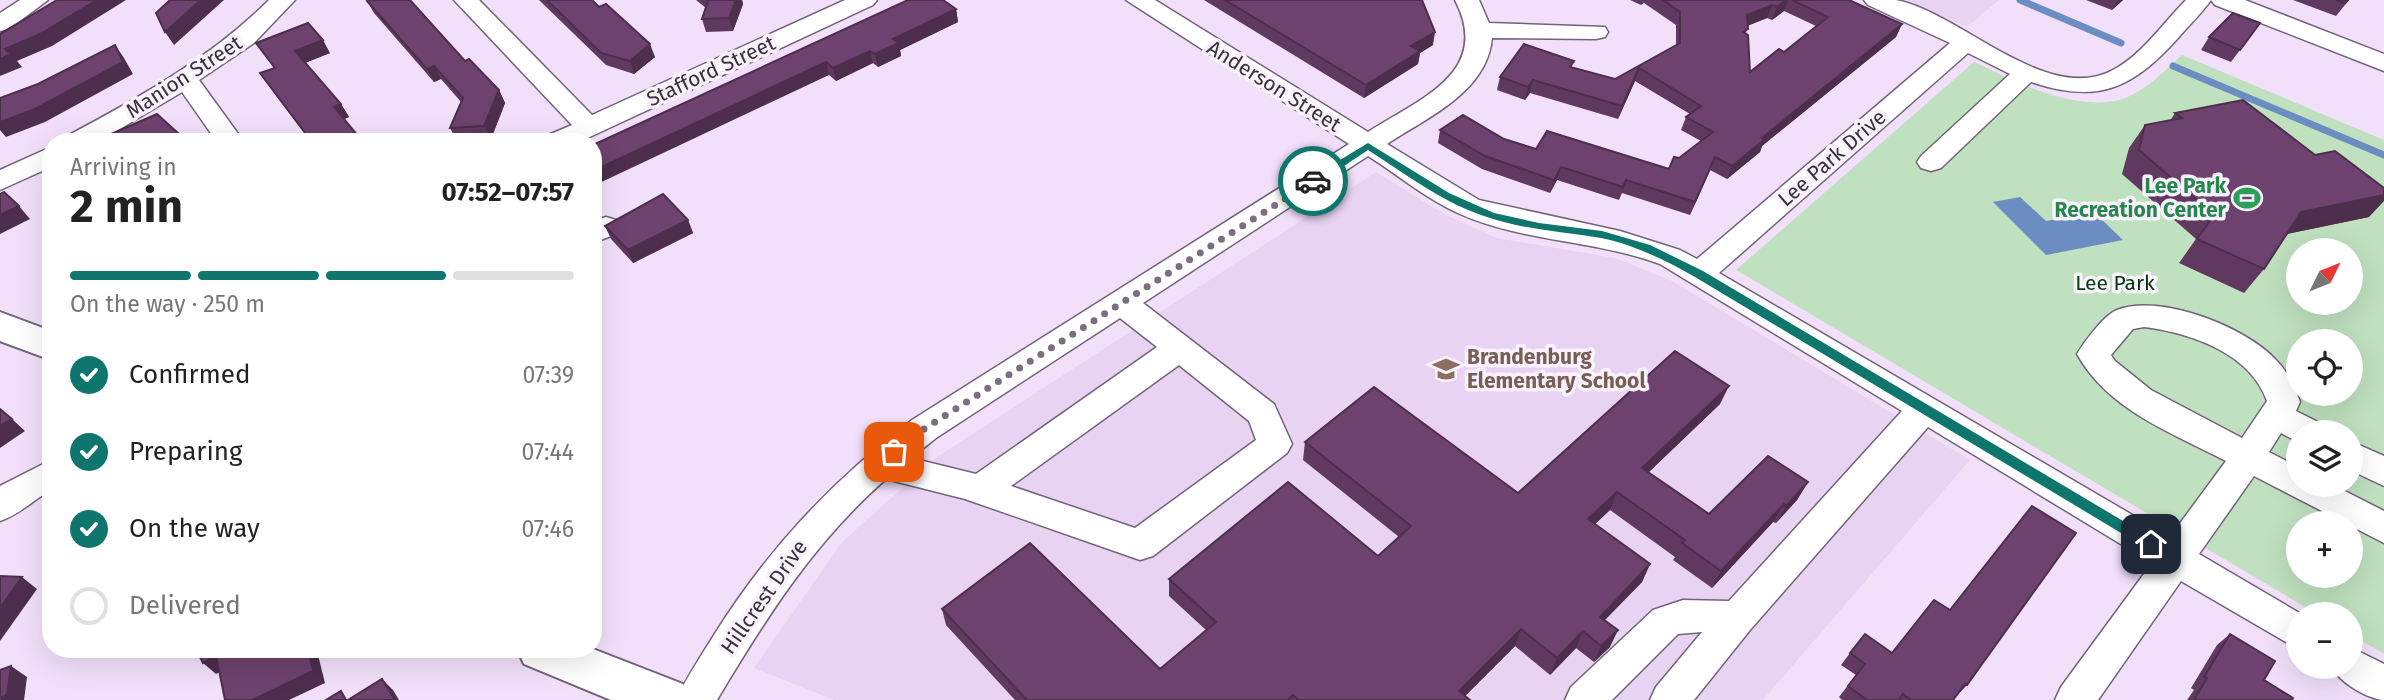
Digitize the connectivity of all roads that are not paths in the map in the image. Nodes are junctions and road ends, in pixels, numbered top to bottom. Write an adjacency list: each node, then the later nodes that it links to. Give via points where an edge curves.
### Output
1 (36, 0): 12 (street)
2 (283, 0): 18 (street, Manion Street, via 245,38)
3 (466, 0): 19 (street)
4 (805, 0): 11 (street)
5 (865, 0): 11 (street, Stafford Street)
6 (1138, 0): 23 (street, Anderson Street)
7 (1467, 0): 13 (street)
8 (1876, 0): 15 (street)
9 (2199, 0): 17 (street, via 2122,77 2084,85)
10 (2223, 0): 16 (street)
11 (827, 18): 19 (street, Stafford Street)
12 (0, 24)
13 (1480, 30): 14 (street); 23 (street, Hillcrest Drive, via 1473,64 1452,90)
14 (1596, 32)
15 (1966, 42): 17 (street); 27 (street, Lee Park Drive)
16 (2384, 63)
17 (2025, 74): 25 (street)
18 (185, 78): 20 (street, Manion Street); 21 (street)
19 (589, 127): 22 (street, Stafford Street)
20 (94, 133)
21 (225, 133)
22 (576, 133)
23 (1368, 146): 27 (street, Anderson Street, via 1468,207 1513,222 1625,241); 28 (street, Hillcrest Drive)
24 (42, 160): 26 (street)
25 (1931, 162)
26 (0, 181)
27 (1699, 274): 32 (street, Anderson Street)
28 (1122, 303): 31 (street); 37 (street, Hillcrest Drive, via 924,429)
29 (0, 326): 30 (main road)
30 (42, 342)
31 (1179, 348): 41 (street); 41 (street, via 1262,413 1275,444 1140,545)
32 (1924, 409): 45 (street, Anderson Street); 46 (street)
33 (2275, 415): 34 (street); 35 (street); 35 (street, via 2284,402 2281,386 2270,370 2245,351 2190,323 2169,317 2124,319 2093,354 2099,368 2128,392)
34 (2286, 421)
35 (2248, 457): 39 (street); 45 (street)
36 (2363, 461): 38 (street)
37 (878, 464): 41 (street); 52 (street, Hillcrest Drive, via 778,569)
38 (2384, 472)
39 (2286, 477)
40 (42, 479): 43 (street)
41 (979, 490)
42 (2325, 497): 44 (street)
43 (0, 506)
44 (2384, 528)
45 (2174, 558): 47 (street, Anderson Street); 55 (street)
46 (1737, 618): 53 (street, via 1689,616 1666,622); 54 (street)
47 (2286, 625)
48 (562, 658): 51 (main road)
49 (2363, 672): 50 (street)
50 (2384, 684)
51 (666, 700)
52 (696, 700)
53 (1585, 700)
54 (1670, 700)
55 (2075, 700)

